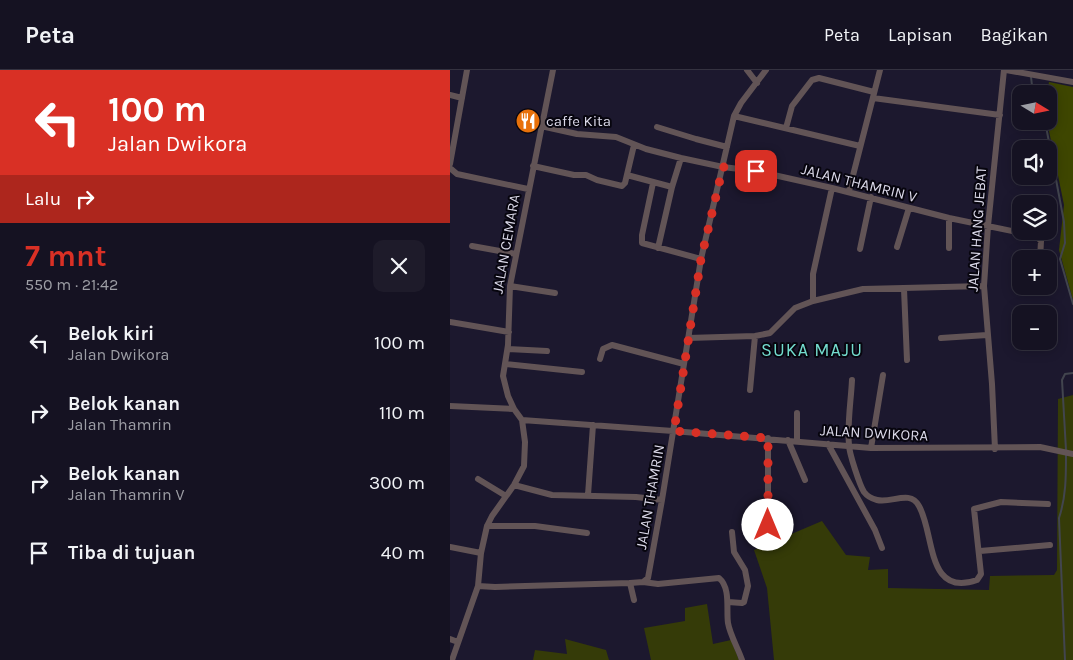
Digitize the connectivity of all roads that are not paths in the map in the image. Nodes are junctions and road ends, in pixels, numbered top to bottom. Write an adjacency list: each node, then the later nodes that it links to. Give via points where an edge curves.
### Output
1 (467, 70): 11 (street)
2 (553, 70): 14 (street, JALAN CEMARA)
3 (747, 70): 8 (street)
4 (766, 70): 8 (street, JALAN THAMRIN)
5 (880, 70): 10 (street)
6 (1005, 70): 7 (street, JALAN HANG JEBAT); 13 (street, JALAN HANG JEBAT)
7 (1073, 82)
8 (757, 83): 12 (street, JALAN THAMRIN, via 740,103)
9 (450, 95): 11 (street)
10 (874, 95): 13 (street); 16 (street, via 819,78 812,80 792,106); 18 (street)
11 (462, 98): 21 (street)
12 (734, 116): 16 (street); 19 (street, JALAN THAMRIN)
13 (1000, 116): 34 (street, JALAN HANG JEBAT)
14 (541, 126): 17 (street, JALAN THAMRIN V, via 577,134 616,137); 22 (street, JALAN CEMARA)
15 (657, 127): 19 (street)
16 (786, 128): 18 (street)
17 (634, 145): 20 (street, JALAN THAMRIN V); 25 (street)
18 (860, 146): 30 (street)
19 (728, 147): 23 (street, JALAN THAMRIN)
20 (681, 158): 23 (street, JALAN THAMRIN V); 27 (street)
21 (450, 164)
22 (533, 166): 25 (street, via 586,175 622,186); 29 (street, JALAN CEMARA)
23 (723, 167): 28 (street, JALAN THAMRIN V); 42 (street, JALAN THAMRIN)
24 (450, 168): 29 (street, via 457,174)
25 (627, 175): 26 (street)
26 (653, 183): 27 (street); 37 (street, via 641,239 642,243)
27 (672, 187): 37 (street)
28 (832, 188): 30 (street, JALAN THAMRIN V); 47 (street, via 813,274)
29 (528, 189): 41 (street, JALAN CEMARA)
30 (848, 191): 31 (street, JALAN THAMRIN V)
31 (871, 197): 32 (street, JALAN THAMRIN V); 39 (street)
32 (909, 208): 33 (street, JALAN THAMRIN V); 36 (street)
33 (949, 218): 34 (street, JALAN THAMRIN V); 38 (street)
34 (988, 226): 40 (street, JALAN THAMRIN V, via 1036,236 1041,241); 44 (street, JALAN HANG JEBAT)
35 (472, 246): 41 (street)
36 (897, 247)
37 (658, 248): 42 (street)
38 (949, 248)
39 (860, 249)
40 (1040, 250)
41 (516, 254): 43 (street, JALAN CEMARA)
42 (701, 259): 52 (street, JALAN THAMRIN)
43 (510, 286): 46 (street); 49 (street, JALAN CEMARA)
44 (984, 286): 45 (street); 50 (street, JALAN HANG JEBAT)
45 (904, 289): 47 (street, via 863,289); 57 (street)
46 (555, 293)
47 (813, 301): 51 (street, via 795,308 770,333)
48 (450, 322): 49 (street)
49 (509, 332): 54 (street, JALAN CEMARA)
50 (987, 335): 53 (street); 76 (street, JALAN HANG JEBAT)
51 (755, 336): 52 (street); 63 (street)
52 (688, 338): 59 (street, JALAN THAMRIN)
53 (941, 338)
54 (508, 349): 55 (street); 58 (street, JALAN CEMARA)
55 (547, 351)
56 (600, 359): 59 (street, via 603,349 612,345)
57 (907, 360)
58 (506, 364): 60 (street); 65 (street, JALAN CEMARA, via 503,376)
59 (684, 364): 69 (street, JALAN THAMRIN)
60 (582, 372)
61 (883, 375): 75 (street)
62 (852, 380): 74 (street)
63 (750, 390)
64 (450, 406): 65 (street)
65 (514, 409): 67 (street, JALAN CEMARA)
66 (797, 413): 72 (street)
67 (522, 420): 68 (street); 80 (street, JALAN CEMARA, via 524,466)
68 (594, 425): 69 (street); 81 (street)
69 (674, 431): 70 (street, JALAN DWIKORA); 83 (street, JALAN THAMRIN)
70 (768, 438): 71 (street, JALAN DWIKORA); 85 (street)
71 (788, 440): 72 (street, JALAN DWIKORA); 79 (street)
72 (796, 441): 73 (street, JALAN DWIKORA)
73 (828, 444): 74 (street, JALAN DWIKORA); 91 (street)
74 (849, 446): 75 (street, JALAN DWIKORA); 92 (street, via 861,485 868,496 883,501 904,497 916,501 928,532 934,562 952,582 966,584 978,580 981,574)
75 (871, 448): 76 (street, JALAN DWIKORA)
76 (995, 449): 77 (street, JALAN DWIKORA, via 1040,448)
77 (1073, 454)
78 (478, 479): 82 (street)
79 (805, 480)
80 (514, 485): 81 (street, via 552,495); 82 (street, JALAN CEMARA)
81 (588, 495): 83 (street)
82 (506, 496): 86 (street, JALAN CEMARA)
83 (662, 500): 94 (street, JALAN THAMRIN, via 648,578)
84 (1048, 504): 92 (street, via 1000,502 974,509)
85 (768, 525)
86 (487, 526): 88 (street, via 536,526); 93 (street, JALAN CEMARA)
87 (732, 532): 98 (street, via 734,552 745,570 748,586 744,602)
88 (587, 533)
89 (1050, 545): 92 (street)
90 (450, 548): 93 (street)
91 (882, 548)
92 (980, 551)
93 (481, 553): 96 (street, JALAN CEMARA)
94 (643, 582): 95 (street); 98 (street, via 658,584 719,578 723,581)
95 (630, 583): 96 (street); 97 (street)
96 (478, 586): 100 (street, JALAN CEMARA)
97 (634, 600)
98 (728, 602): 102 (street, via 728,624)
99 (450, 639): 100 (street)
100 (458, 642): 101 (street, JALAN CEMARA)
101 (452, 660)
102 (742, 660)

